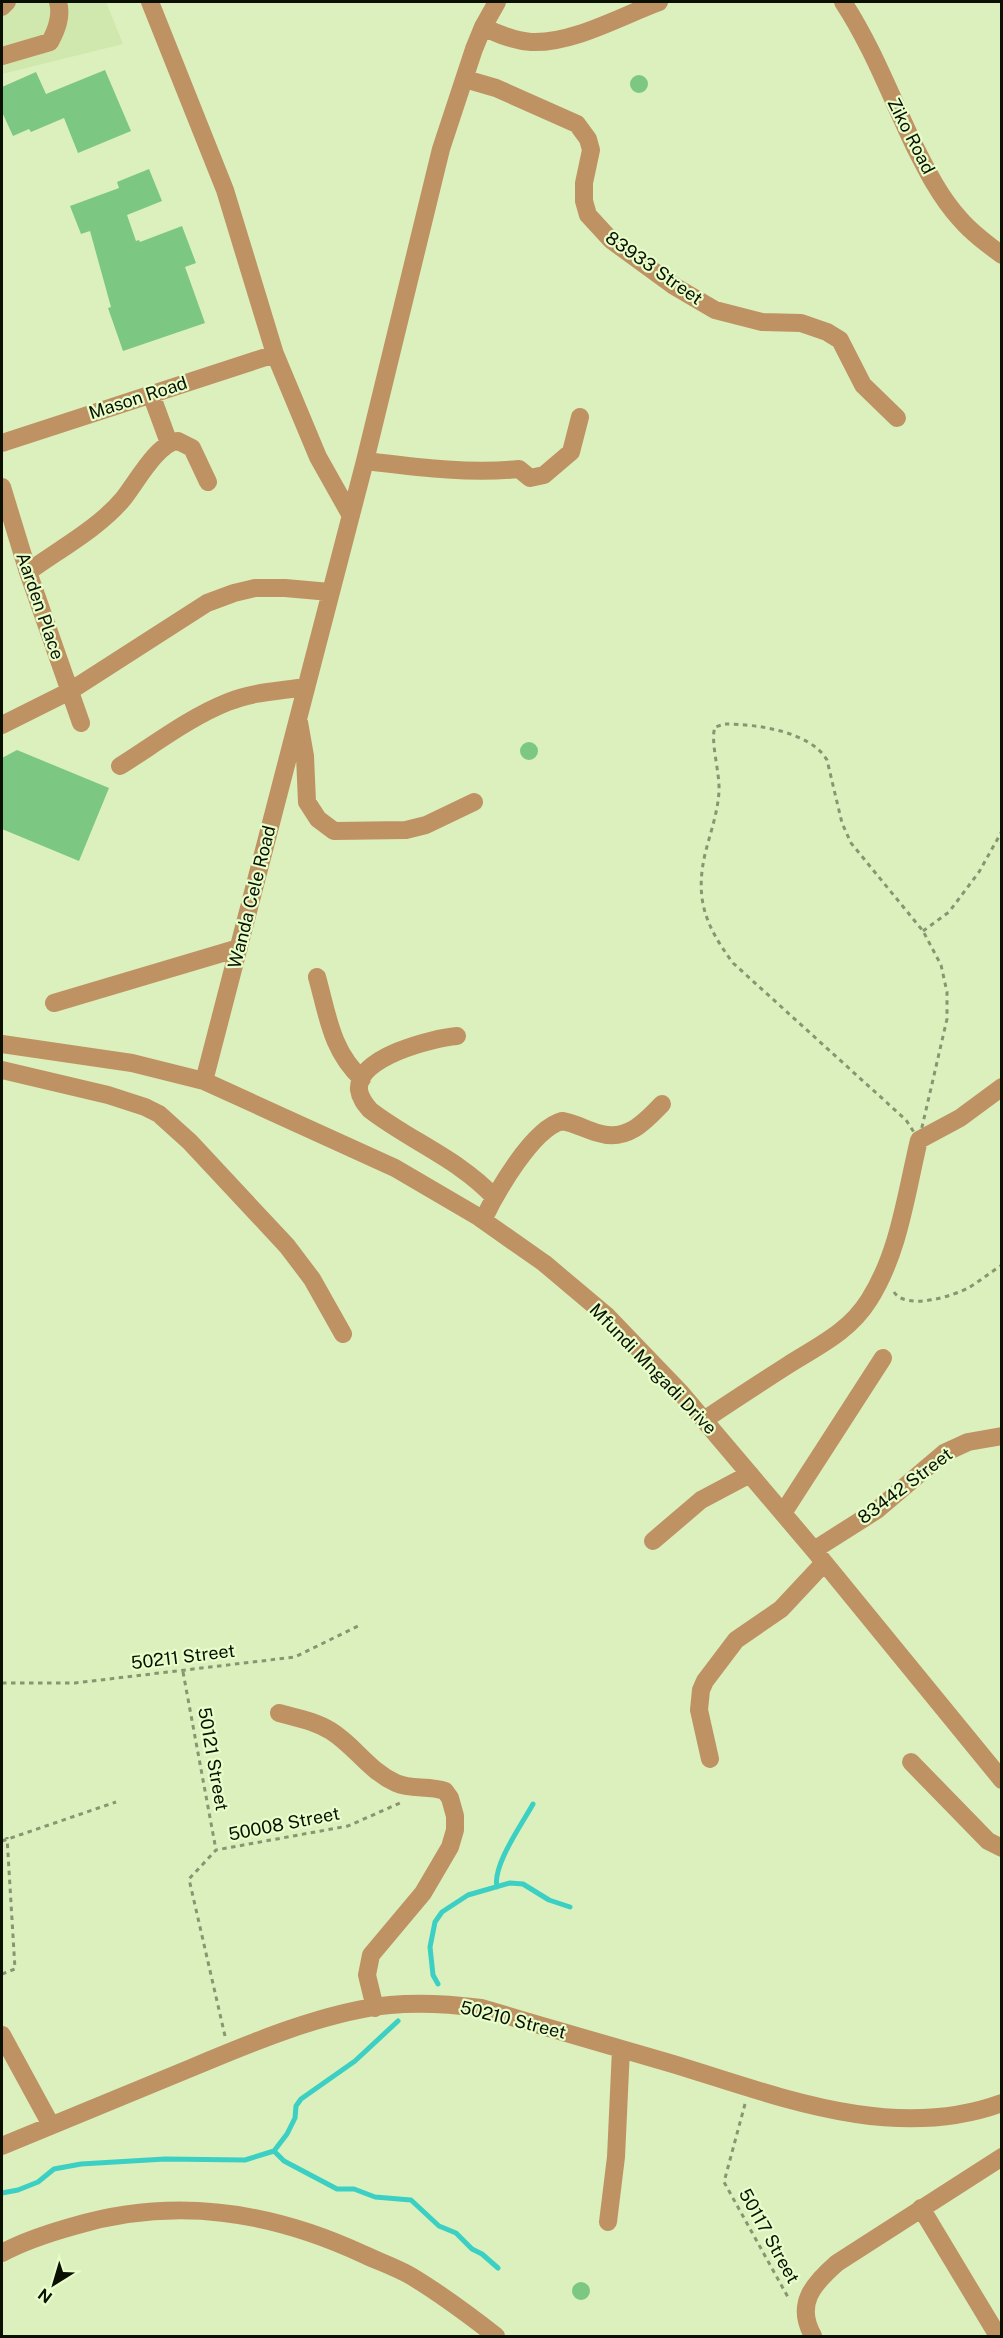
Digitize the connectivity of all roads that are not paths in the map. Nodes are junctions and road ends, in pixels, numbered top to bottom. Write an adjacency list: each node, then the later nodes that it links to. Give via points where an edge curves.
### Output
1 (7, 2): 7 (street)
2 (58, 2): 9 (street, via 60,14 50,42)
3 (150, 2): 12 (street, via 225,190)
4 (497, 2): 8 (street, Wanda Cele Road)
5 (659, 2): 8 (street, via 555,41 507,38)
6 (843, 2): 11 (street, Ziko Road, via 861,30 944,198 960,219)
7 (2, 7)
8 (483, 27): 10 (street, Wanda Cele Road)
9 (2, 56)
10 (465, 79): 15 (street, 83933 Street, via 496,88 577,124 591,150 584,183 588,215 611,240 715,310 762,322 801,323 840,340 863,385); 18 (street, Wanda Cele Road, via 441,149)
11 (1002, 255)
12 (275, 354): 13 (street, Mason Road); 21 (street, via 318,457)
13 (151, 394): 16 (street, Mason Road); 17 (street)
14 (580, 417): 18 (street, via 571,452 544,475 530,478 519,469 494,471)
15 (897, 418)
16 (2, 442)
17 (169, 442): 19 (street, via 178,441 192,448); 22 (street, via 116,507)
18 (365, 461): 21 (street, Wanda Cele Road)
19 (208, 482)
20 (2, 487): 22 (street, Aarden Place)
21 (350, 514): 23 (street, Wanda Cele Road)
22 (28, 572): 25 (street, Aarden Place)
23 (330, 592): 24 (street, Wanda Cele Road); 25 (street, via 255,588 225,596 207,603)
24 (305, 687): 26 (street, Wanda Cele Road); 29 (street, via 257,693 228,702)
25 (70, 692): 27 (street, Aarden Place); 28 (street)
26 (298, 715): 30 (street, via 307,802 318,819 334,831 406,830); 31 (street, Wanda Cele Road)
27 (81, 723)
28 (2, 726)
29 (120, 766)
30 (474, 802)
31 (239, 948): 33 (street); 38 (street, Wanda Cele Road)
32 (317, 977): 37 (street, via 335,1042 348,1066)
33 (54, 1003)
34 (457, 1036): 37 (street, via 427,1041 395,1053)
35 (2, 1044): 38 (street, via 132,1063)
36 (2, 1070): 43 (street, via 108,1095 159,1114 287,1246 312,1279)
37 (362, 1078): 41 (street, via 361,1098 370,1110 450,1160)
38 (204, 1081): 42 (street, Mfundi Mngadi Drive, via 395,1168)
39 (1002, 1087): 45 (street, via 960,1118 918,1140 902,1215 881,1278 853,1321 829,1342)
40 (662, 1104): 41 (street, via 642,1124 618,1135 568,1122 553,1123 507,1175)
41 (494, 1197): 42 (street)
42 (483, 1220): 45 (street, Mfundi Mngadi Drive, via 544,1263 607,1316)
43 (343, 1334)
44 (883, 1358): 48 (street)
45 (704, 1420): 47 (street, Mfundi Mngadi Drive)
46 (1002, 1436): 50 (street, 83442 Street, via 968,1442 944,1453)
47 (750, 1474): 48 (street, Mfundi Mngadi Drive); 49 (street, via 701,1500)
48 (783, 1513): 50 (street, Mfundi Mngadi Drive)
49 (653, 1541)
50 (819, 1557): 52 (street, 83442 Street, via 781,1609 736,1640 705,1681 699,1710); 54 (street, Mfundi Mngadi Drive)
51 (279, 1713): 56 (street, via 316,1723 343,1740 364,1762 405,1786 445,1791 453,1805 455,1830 444,1860 423,1893 371,1955 367,1975)
52 (710, 1759)
53 (911, 1762): 55 (street, via 988,1841)
54 (1002, 1780)
55 (1002, 1848)
56 (375, 2008): 58 (street, 50210 Street, via 440,2002 481,2008); 60 (street, 50210 Street, via 293,2029 228,2052)
57 (2, 2035): 60 (street)
58 (621, 2049): 59 (street, 50210 Street, via 814,2107 876,2118 940,2118); 64 (street, via 616,2157)
59 (1002, 2103)
60 (51, 2126): 61 (street, 50210 Street)
61 (2, 2146)
62 (1002, 2157): 63 (street)
63 (921, 2208): 66 (street, via 819,2279 807,2298); 68 (street)
64 (608, 2222)
65 (2, 2253): 67 (street, via 96,2219 189,2209 232,2212 286,2224 339,2242 409,2275)
66 (809, 2331)
67 (496, 2337)
68 (998, 2337)

